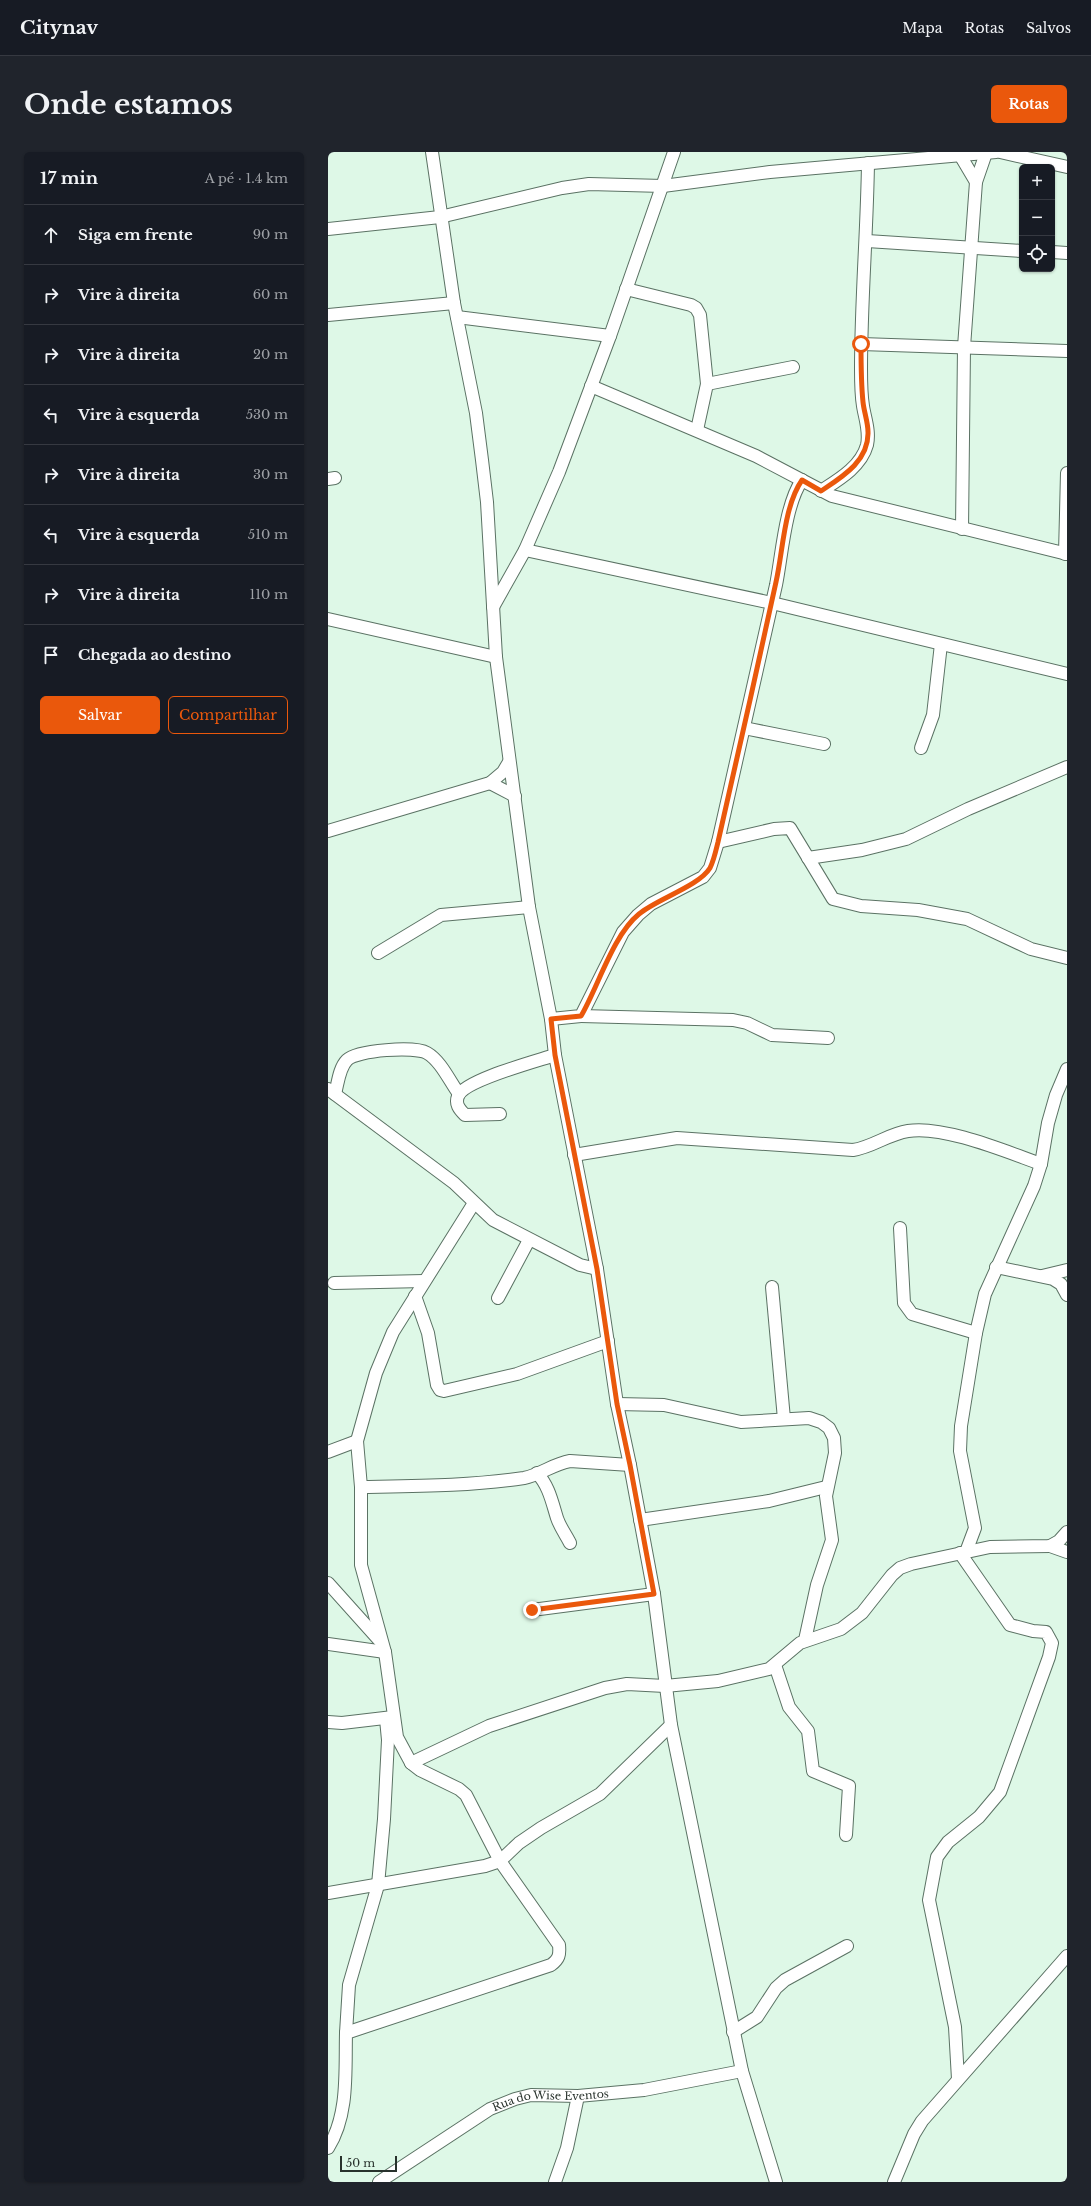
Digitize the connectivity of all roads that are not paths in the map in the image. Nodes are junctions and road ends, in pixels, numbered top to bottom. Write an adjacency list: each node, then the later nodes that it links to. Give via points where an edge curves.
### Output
1 (432, 152): 11 (street)
2 (1000, 152): 6 (street)
3 (991, 153): 5 (street); 9 (street)
4 (671, 154): 10 (street)
5 (960, 155): 7 (street); 9 (street)
6 (1050, 157): 8 (street)
7 (873, 159): 10 (street); 13 (street)
8 (1067, 167)
9 (976, 182): 14 (street)
10 (663, 186): 11 (street, via 576,185); 18 (street)
11 (440, 217): 12 (street); 19 (street)
12 (328, 229)
13 (867, 241): 14 (street); 23 (street)
14 (972, 248): 15 (street); 24 (street)
15 (1019, 251)
16 (1055, 252): 17 (street)
17 (1067, 253)
18 (626, 289): 22 (street); 27 (street, via 696,308 700,315)
19 (454, 303): 20 (street); 21 (street)
20 (328, 315)
21 (457, 317): 22 (street); 37 (street, via 476,414 482,460)
22 (610, 336): 28 (street)
23 (861, 344): 24 (street); 32 (street, via 862,390 868,432 866,445 859,461 850,471)
24 (964, 347): 25 (street); 33 (street)
25 (1067, 351)
26 (793, 367): 27 (street)
27 (707, 384): 29 (street)
28 (591, 386): 29 (street); 34 (street)
29 (697, 430): 31 (street)
30 (1067, 473): 35 (street)
31 (802, 480): 32 (street); 36 (street, via 796,489 790,509)
32 (821, 491): 33 (street)
33 (962, 529): 35 (street)
34 (525, 550): 36 (street); 37 (street)
35 (1066, 554)
36 (772, 603): 39 (street); 42 (street)
37 (493, 607): 40 (street)
38 (328, 619): 40 (street)
39 (941, 644): 41 (street); 44 (street, via 934,715)
40 (496, 657): 45 (street)
41 (1067, 674)
42 (744, 728): 43 (street); 50 (street)
43 (824, 744)
44 (921, 748)
45 (509, 762): 47 (street, via 503,772); 48 (street)
46 (1067, 767): 51 (street, via 968,809 906,839 862,850)
47 (490, 783): 48 (street); 49 (street)
48 (515, 796): 52 (street)
49 (328, 831)
50 (718, 842): 51 (street, via 774,829 790,828); 55 (street, via 710,868 703,877 651,904 623,932)
51 (808, 858): 54 (street, via 833,899 861,906 918,910 967,919 1032,949)
52 (529, 907): 53 (street, via 441,915); 56 (street)
53 (378, 953)
54 (1067, 958)
55 (581, 1016): 56 (street); 57 (street, via 733,1020 772,1034)
56 (551, 1019): 58 (street)
57 (828, 1038)
58 (555, 1055): 61 (street, via 497,1074); 64 (street)
59 (1067, 1069): 62 (street)
60 (332, 1092): 61 (street, via 343,1065 352,1056 366,1052 408,1050 428,1054); 66 (street, via 454,1183)
61 (459, 1094): 63 (street, via 458,1108 465,1115)
62 (1061, 1096): 65 (street, via 1048,1123)
63 (500, 1114)
64 (574, 1155): 65 (street, via 677,1138 853,1150 899,1133 919,1130 934,1131 989,1145); 70 (street)
65 (1041, 1164): 69 (street, via 1034,1186)
66 (474, 1203): 68 (street, via 493,1220); 73 (street)
67 (900, 1228): 79 (street, via 903,1294 907,1308 912,1314)
68 (529, 1240): 70 (street, via 580,1265); 78 (street)
69 (996, 1267): 72 (street); 79 (street, via 985,1294)
70 (597, 1269): 80 (street)
71 (1067, 1270): 72 (street)
72 (1042, 1276): 76 (street, via 1061,1284)
73 (424, 1282): 74 (street); 77 (street)
74 (334, 1283)
75 (772, 1287): 82 (street)
76 (1067, 1294)
77 (415, 1296): 80 (street, via 428,1333 438,1385 440,1390 444,1391 517,1374); 83 (street, via 382,1355)
78 (498, 1298)
79 (976, 1334): 93 (street, via 961,1426 960,1451 976,1528)
80 (608, 1341): 81 (street)
81 (617, 1404): 82 (street, via 664,1405 741,1422); 85 (street)
82 (784, 1419): 88 (street, via 809,1418 829,1428 834,1438 835,1453)
83 (357, 1442): 84 (street); 87 (street)
84 (328, 1452)
85 (630, 1465): 86 (street, via 570,1461); 89 (street)
86 (537, 1473): 87 (street, via 524,1478 474,1482); 91 (street, via 544,1481)
87 (361, 1487): 100 (street, via 361,1565)
88 (826, 1487): 89 (street, via 754,1504); 98 (street, via 832,1540 817,1585)
89 (640, 1520): 96 (street)
90 (1067, 1532): 92 (street)
91 (570, 1543)
92 (1050, 1546): 93 (street, via 990,1547); 94 (street)
93 (963, 1552): 98 (street, via 900,1568 862,1613 842,1629); 116 (street, via 1010,1625 1033,1632 1046,1632 1052,1643 1000,1792 978,1817 948,1842 934,1866 934,1885 929,1900 956,2027)
94 (1067, 1552)
95 (328, 1583): 100 (street)
96 (654, 1594): 97 (street); 102 (street)
97 (532, 1610)
98 (804, 1640): 101 (street)
99 (328, 1644): 100 (street)
100 (384, 1648): 103 (street)
101 (775, 1665): 102 (street, via 738,1677); 107 (street, via 789,1707 808,1731 813,1771 849,1786)
102 (665, 1686): 105 (street); 106 (street, via 627,1684 605,1688 489,1726)
103 (389, 1717): 104 (street, via 342,1723); 106 (street); 109 (street)
104 (328, 1722)
105 (671, 1725): 108 (street, via 600,1794 541,1828 519,1843); 113 (street)
106 (411, 1763): 108 (street, via 420,1770 459,1788 466,1795)
107 (846, 1835)
108 (500, 1862): 109 (street); 114 (street, via 559,1945 558,1960 551,1966)
109 (378, 1885): 110 (street); 114 (street, via 348,1985)
110 (328, 1893)
111 (847, 1946): 113 (street, via 785,1980 776,1988 757,2017)
112 (1067, 1956): 116 (street)
113 (733, 2032): 115 (street)
114 (346, 2033): 118 (street, via 343,2107 340,2123)
115 (742, 2071): 117 (street, Rua do Wise Eventos, via 644,2090); 121 (street)
116 (958, 2079): 122 (street, via 922,2120)
117 (578, 2096): 119 (street, Rua do Wise Eventos, via 531,2095 490,2109); 120 (street, via 567,2148)
118 (328, 2148)
119 (379, 2182)
120 (555, 2182)
121 (776, 2182)
122 (894, 2182)

